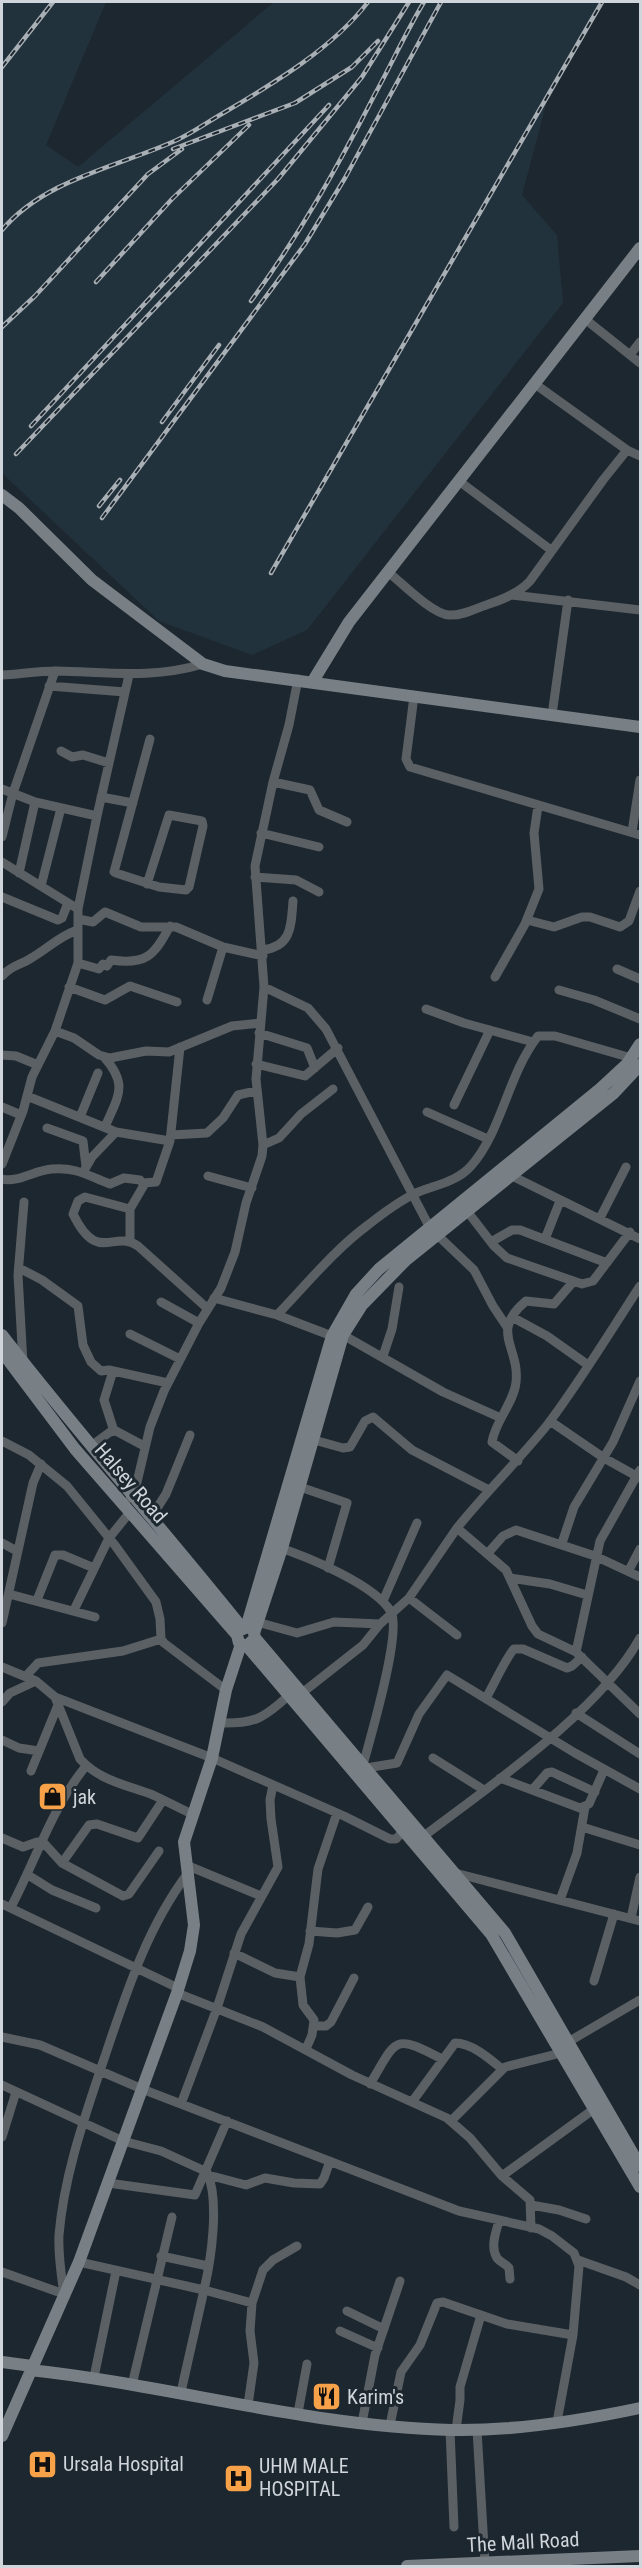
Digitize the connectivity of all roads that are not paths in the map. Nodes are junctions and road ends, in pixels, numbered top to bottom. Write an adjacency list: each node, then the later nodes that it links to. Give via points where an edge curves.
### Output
1 (640, 248): 2 (street)
2 (585, 319): 4 (street); 6 (street)
3 (640, 342): 4 (street)
4 (630, 355): 5 (street)
5 (640, 363)
6 (535, 384): 7 (street); 9 (street)
7 (627, 450): 8 (street); 11 (street)
8 (640, 456)
9 (459, 481): 11 (street); 12 (street)
10 (2, 495): 16 (street, via 92,580)
11 (551, 550): 13 (street, via 524,588)
12 (388, 572): 13 (street, via 441,614 461,614); 21 (street, via 349,621)
13 (512, 595): 14 (street)
14 (568, 600): 15 (street); 25 (street)
15 (640, 610)
16 (203, 664): 19 (street, via 177,672); 20 (street, via 225,671)
17 (55, 671): 18 (street); 19 (street); 22 (street)
18 (2, 675)
19 (129, 675): 23 (street)
20 (298, 680): 21 (street); 31 (street)
21 (313, 681): 24 (street)
22 (50, 686): 23 (street); 33 (street)
23 (125, 692): 29 (street)
24 (414, 696): 25 (street); 37 (street, via 406,759 410,767)
25 (552, 715): 26 (street)
26 (640, 727)
27 (150, 739): 36 (street)
28 (61, 751): 29 (street, via 72,757 83,755)
29 (109, 763): 34 (street)
30 (640, 780): 43 (street)
31 (273, 782): 41 (street, via 310,790 319,810); 42 (street)
32 (2, 789): 33 (street)
33 (13, 793): 35 (street); 40 (street)
34 (101, 797): 36 (street); 39 (street)
35 (35, 802): 38 (street); 47 (street)
36 (134, 803): 49 (street, via 114,872)
37 (538, 806): 43 (street); 58 (street, via 534,833 540,881)
38 (61, 808): 39 (street); 50 (street)
39 (97, 816): 56 (street)
40 (4, 818): 44 (street)
41 (347, 822)
42 (261, 833): 45 (street); 48 (street)
43 (636, 833)
44 (2, 837)
45 (319, 847)
46 (2, 862): 47 (street)
47 (19, 873): 50 (street)
48 (255, 877): 52 (street, via 296,880); 62 (street)
49 (147, 884): 49 (street, via 168,816 202,821 204,826 187,889)
50 (41, 886): 55 (street)
51 (640, 891): 57 (street)
52 (319, 892)
53 (2, 897): 55 (street, via 58,920)
54 (292, 901): 62 (street, via 286,936 279,945)
55 (68, 903): 56 (street)
56 (78, 914): 59 (street, via 93,922 105,912 141,927); 60 (street)
57 (636, 917): 58 (street, via 620,927 591,917 554,927)
58 (527, 920): 66 (street)
59 (170, 927): 61 (street); 63 (street, via 159,946 139,962 111,960 99,969)
60 (77, 930): 63 (street); 65 (street, via 12,966)
61 (223, 947): 62 (street); 71 (street)
62 (263, 953): 69 (street)
63 (78, 963): 68 (street)
64 (617, 969): 67 (street)
65 (2, 976)
66 (495, 977)
67 (640, 979)
68 (69, 987): 72 (street, via 105,1000 130,986); 77 (street)
69 (264, 987): 75 (street); 81 (street, via 308,1008)
70 (559, 990): 74 (street)
71 (207, 1000)
72 (177, 1002)
73 (426, 1009): 76 (street)
74 (640, 1019)
75 (259, 1028): 80 (street, via 232,1026); 85 (street); 87 (street, via 307,1048)
76 (490, 1030): 78 (street); 92 (street)
77 (55, 1031): 83 (street); 86 (street)
78 (532, 1042): 84 (street, via 541,1035 555,1036); 101 (street)
79 (640, 1044): 84 (street)
80 (180, 1047): 83 (street, via 169,1052); 100 (street)
81 (338, 1048): 87 (street); 113 (street)
82 (2, 1055): 86 (street, via 22,1057)
83 (104, 1057): 97 (street, via 119,1080 117,1098)
84 (638, 1061): 103 (street, via 614,1093)
85 (256, 1064): 87 (street, via 302,1076); 90 (street)
86 (38, 1065): 91 (street)
87 (315, 1068)
88 (98, 1073): 96 (street)
89 (333, 1089): 102 (street, via 279,1138)
90 (256, 1091): 100 (street, via 238,1095 207,1133); 102 (street)
91 (27, 1096): 95 (street); 96 (street)
92 (454, 1106)
93 (2, 1107): 95 (street)
94 (428, 1112): 101 (street)
95 (21, 1115): 104 (street)
96 (80, 1118): 97 (street)
97 (105, 1127): 99 (street)
98 (48, 1128): 106 (street, via 83,1141)
99 (116, 1132): 100 (street); 106 (street)
100 (171, 1138): 111 (street, via 156,1182)
101 (488, 1139): 113 (street, via 463,1174)
102 (263, 1145): 112 (street)
103 (520, 1162): 108 (street); 110 (street)
104 (2, 1164)
105 (627, 1167): 118 (street)
106 (84, 1169): 109 (street, via 49,1169 14,1180); 111 (street, via 110,1184 124,1178)
107 (208, 1176): 112 (street)
108 (512, 1176): 110 (street); 114 (street)
109 (2, 1179)
110 (498, 1180): 117 (street); 119 (street)
111 (143, 1183): 116 (street)
112 (252, 1188): 130 (street, via 235,1252)
113 (413, 1195): 119 (street); 133 (street, via 357,1234)
114 (560, 1201): 118 (street); 121 (street)
115 (24, 1202): 126 (street)
116 (130, 1209): 123 (street); 123 (street, via 85,1197 73,1211 81,1228 95,1242)
117 (467, 1211): 119 (street); 124 (street)
118 (600, 1218): 120 (street)
119 (433, 1231): 136 (street, via 474,1270); 139 (street)
120 (630, 1232): 122 (street); 125 (street)
121 (545, 1239): 124 (street, via 516,1230); 125 (street)
122 (640, 1239)
123 (130, 1242): 132 (street)
124 (491, 1242): 127 (street, via 512,1260)
125 (607, 1263): 127 (street, via 591,1283)
126 (18, 1268): 143 (street); 145 (street, via 78,1306 86,1352 101,1371)
127 (573, 1282): 134 (street, via 554,1304 526,1301)
128 (640, 1286): 144 (street)
129 (399, 1287): 141 (street)
130 (214, 1298): 132 (street); 133 (street)
131 (161, 1302): 135 (street)
132 (208, 1309): 135 (street)
133 (277, 1315): 139 (street)
134 (512, 1317): 136 (street); 144 (street)
135 (199, 1323): 142 (street)
136 (507, 1327): 148 (street, via 516,1381)
137 (130, 1334): 142 (street)
138 (2, 1335): 143 (street)
139 (337, 1336): 141 (street); 155 (street)
140 (2, 1352): 156 (street, Halsey Road)
141 (383, 1356): 148 (street, via 444,1392)
142 (180, 1359): 147 (street)
143 (23, 1363): 153 (street)
144 (588, 1365): 149 (street)
145 (113, 1371): 147 (street); 150 (street, via 104,1400)
146 (640, 1381): 157 (street)
147 (168, 1383): 154 (street)
148 (501, 1418): 158 (street, via 492,1442)
149 (550, 1421): 157 (street); 158 (street)
150 (114, 1431): 153 (street); 154 (street)
151 (190, 1435): 165 (street, via 166,1494)
152 (2, 1441): 159 (street)
153 (88, 1443): 156 (street); 163 (street)
154 (144, 1446): 163 (street)
155 (308, 1447): 161 (street); 162 (street, via 350,1447 365,1421 373,1417 412,1450)
156 (74, 1448): 164 (street, Halsey Road)
157 (604, 1458): 160 (street); 169 (street, via 574,1508)
158 (518, 1461): 162 (street)
159 (42, 1464): 168 (street, via 67,1486); 173 (street, via 33,1483)
160 (639, 1474): 176 (street, via 605,1528)
161 (295, 1485): 171 (street); 178 (street, via 347,1503)
162 (489, 1490): 167 (street)
163 (134, 1495): 164 (street); 165 (street)
164 (126, 1508): 168 (street); 175 (street, Halsey Road)
165 (152, 1516): 175 (street)
166 (417, 1523): 186 (street)
167 (457, 1528): 174 (street); 184 (street)
168 (109, 1539): 177 (street); 195 (street, via 156,1602)
169 (562, 1543): 174 (street, via 516,1530 503,1536); 176 (street)
170 (2, 1544): 173 (street)
171 (277, 1547): 178 (street); 192 (street)
172 (640, 1549): 179 (street)
173 (17, 1551): 182 (street)
174 (488, 1553): 181 (street)
175 (175, 1554): 192 (street)
176 (595, 1556): 179 (street); 183 (street)
177 (94, 1568): 185 (street, via 55,1555); 187 (street)
178 (328, 1568): 186 (street)
179 (629, 1570): 180 (street)
180 (640, 1577)
181 (510, 1578): 183 (street); 196 (street, via 538,1634)
182 (9, 1594): 185 (street); 190 (street)
183 (587, 1595): 196 (street)
184 (409, 1598): 188 (street); 193 (street)
185 (37, 1600): 187 (street)
186 (383, 1601): 188 (street)
187 (74, 1610): 189 (street)
188 (392, 1615): 191 (street); 219 (street, via 389,1663)
189 (95, 1617)
190 (2, 1623)
191 (380, 1624): 192 (street, via 334,1622 297,1633); 202 (street, via 363,1645)
192 (247, 1634): 201 (street); 202 (street); 203 (street)
193 (457, 1635)
194 (640, 1638): 200 (street, via 626,1662)
195 (161, 1639): 198 (street, via 123,1651 38,1663); 201 (street)
196 (579, 1655): 200 (street); 204 (street, via 567,1668 523,1649 514,1649)
197 (2, 1667): 198 (street)
198 (26, 1676): 199 (street)
199 (36, 1681): 205 (street); 206 (street, via 10,1693)
200 (606, 1683): 207 (street); 209 (street)
201 (226, 1690): 211 (street)
202 (302, 1694): 219 (street)
203 (288, 1696): 211 (street, via 267,1716 240,1724); 232 (street)
204 (486, 1698): 212 (street); 219 (street, via 447,1675 418,1714 397,1763)
205 (56, 1701): 214 (street); 216 (street); 218 (street)
206 (2, 1702)
207 (629, 1703): 208 (street); 210 (street)
208 (640, 1705)
209 (576, 1713): 212 (street); 215 (street)
210 (640, 1714)
211 (219, 1723): 216 (street)
212 (550, 1737): 220 (street); 222 (street)
213 (2, 1740): 214 (street, via 19,1748)
214 (39, 1750): 221 (street)
215 (640, 1754)
216 (212, 1758): 223 (street); 231 (street)
217 (433, 1758): 226 (street)
218 (86, 1766): 228 (street, via 104,1778); 236 (street, via 57,1807)
219 (364, 1766): 232 (street)
220 (604, 1770): 225 (street); 227 (street)
221 (31, 1771)
222 (500, 1778): 224 (street); 226 (street)
223 (273, 1785): 230 (street); 244 (street, via 271,1819 278,1867)
224 (533, 1789): 227 (street, via 552,1772); 229 (street)
225 (640, 1789)
226 (484, 1790): 234 (street)
227 (595, 1792): 229 (street)
228 (163, 1800): 231 (street); 239 (street, via 138,1838 97,1824 89,1825)
229 (585, 1807): 233 (street)
230 (337, 1813): 232 (street, via 394,1840); 251 (street, via 318,1869)
231 (192, 1814): 240 (street, via 184,1842)
232 (408, 1827): 234 (street); 262 (street, via 491,1934)
233 (582, 1827): 237 (street); 245 (street)
234 (424, 1836): 241 (street)
235 (2, 1838): 236 (street, via 24,1846)
236 (43, 1842): 239 (street); 242 (street)
237 (640, 1845)
238 (159, 1851): 239 (street, via 126,1896)
239 (62, 1863)
240 (187, 1869): 244 (street); 253 (street); 257 (street, via 194,1925)
241 (455, 1873): 245 (street); 262 (street, via 505,1933)
242 (28, 1875): 246 (street); 248 (street, via 52,1890)
243 (640, 1877): 250 (street)
244 (261, 1896): 252 (street)
245 (560, 1900): 249 (street)
246 (4, 1904): 253 (street)
247 (368, 1907): 251 (street, via 355,1930)
248 (96, 1908)
249 (614, 1914): 250 (street); 256 (street)
250 (636, 1919)
251 (310, 1931): 254 (street)
252 (234, 1953): 254 (street, via 274,1973); 259 (street)
253 (135, 1967): 257 (street); 265 (street)
254 (300, 1977): 260 (street, via 303,2005)
255 (354, 1978): 260 (street, via 332,2022)
256 (594, 1981)
257 (178, 1990): 259 (street); 269 (street)
258 (640, 2000): 262 (street)
259 (217, 2008): 263 (street); 272 (street)
260 (314, 2026): 263 (street)
261 (2, 2037): 265 (street, via 40,2045)
262 (565, 2048): 266 (street); 273 (street); 280 (street)
263 (306, 2049): 267 (street)
264 (442, 2059): 266 (street, via 453,2044 459,2043); 267 (street, via 411,2043 398,2043); 271 (street)
265 (100, 2069): 269 (street); 276 (street)
266 (502, 2069): 275 (street)
267 (370, 2084): 271 (street)
268 (2, 2085): 270 (street)
269 (142, 2089): 272 (street); 278 (street)
270 (16, 2092): 276 (street); 277 (street)
271 (412, 2102): 275 (street)
272 (181, 2104): 274 (street)
273 (594, 2109): 282 (street); 284 (street)
274 (227, 2121): 279 (street); 281 (street)
275 (451, 2121): 282 (street, via 471,2138)
276 (82, 2123): 278 (street); 303 (street, via 59,2235)
277 (2, 2138)
278 (123, 2141): 281 (street, via 161,2151); 283 (street)
279 (330, 2161): 281 (street, via 320,2184 265,2178 246,2185); 288 (street, via 459,2211)
280 (640, 2166)
281 (208, 2173): 283 (street, via 191,2196); 294 (street, via 213,2209)
282 (502, 2176): 285 (street)
283 (108, 2183): 293 (street)
284 (640, 2187)
285 (531, 2205): 287 (street); 289 (street)
286 (172, 2217): 291 (street)
287 (586, 2219)
288 (499, 2221): 289 (street); 298 (street, via 495,2252 509,2268)
289 (531, 2228): 292 (street, via 552,2236)
290 (297, 2246): 304 (street, via 263,2270)
291 (161, 2256): 294 (street); 299 (street)
292 (578, 2260): 301 (street); 309 (street)
293 (78, 2262): 296 (street); 303 (street)
294 (208, 2266): 302 (street)
295 (640, 2270): 301 (street)
296 (116, 2271): 299 (street); 314 (street)
297 (2, 2272): 303 (street)
298 (510, 2279)
299 (155, 2280): 302 (street); 315 (street)
300 (400, 2281): 307 (street)
301 (638, 2283)
302 (204, 2290): 304 (street); 316 (street)
303 (64, 2294): 313 (street)
304 (252, 2302): 317 (street, via 254,2362)
305 (347, 2312): 307 (street)
306 (481, 2315): 309 (street); 322 (street, via 437,2303 420,2345 400,2377); 323 (street, via 460,2387)
307 (384, 2329): 310 (street)
308 (340, 2331): 310 (street)
309 (573, 2336): 320 (street)
310 (378, 2348): 321 (street)
311 (2, 2362): 313 (street)
312 (308, 2364): 319 (street)
313 (31, 2368): 314 (street); 325 (street)
314 (94, 2377): 315 (street)
315 (132, 2385): 316 (street)
316 (181, 2392): 317 (street)
317 (248, 2405): 319 (street)
318 (640, 2408): 320 (street)
319 (298, 2413): 321 (street)
320 (557, 2422): 324 (street)
321 (362, 2423): 322 (street)
322 (390, 2425): 323 (street)
323 (453, 2430): 324 (street); 326 (street)
324 (477, 2430): 328 (street)
325 (2, 2436)
326 (454, 2527)
327 (640, 2556): 328 (street, The Mall Road)
328 (485, 2563): 329 (street, The Mall Road)
329 (407, 2566)

